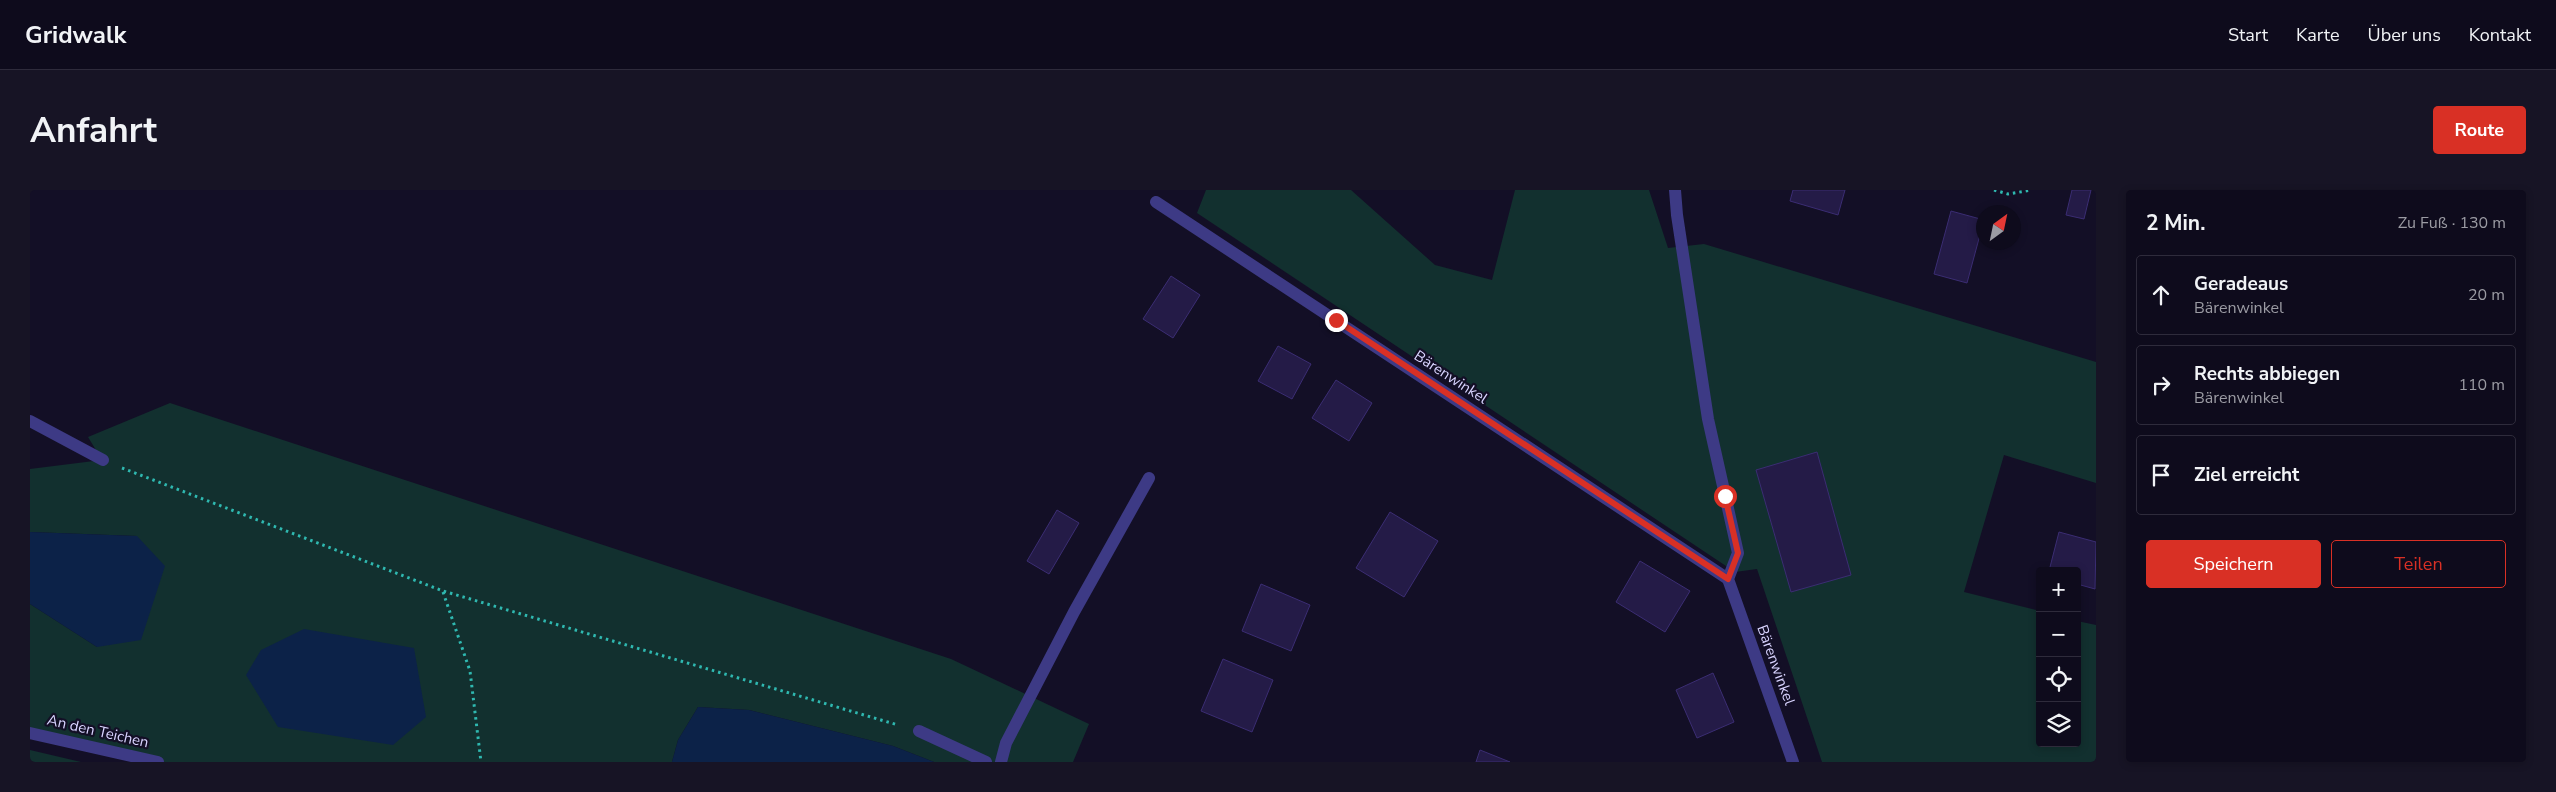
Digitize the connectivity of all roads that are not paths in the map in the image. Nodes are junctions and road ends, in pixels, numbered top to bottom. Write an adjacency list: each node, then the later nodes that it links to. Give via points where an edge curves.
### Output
1 (1675, 190): 6 (street, via 1708,419 1738,553)
2 (1156, 202): 6 (street, Bärenwinkel)
3 (30, 422): 4 (street)
4 (103, 460)
5 (1149, 478): 11 (street, via 1074,612 1006,743)
6 (1728, 579): 12 (street, Bärenwinkel)
7 (919, 732): 10 (street)
8 (30, 733): 9 (street, An den Teichen)
9 (158, 762)
10 (986, 762)
11 (1001, 762)
12 (1794, 762)

